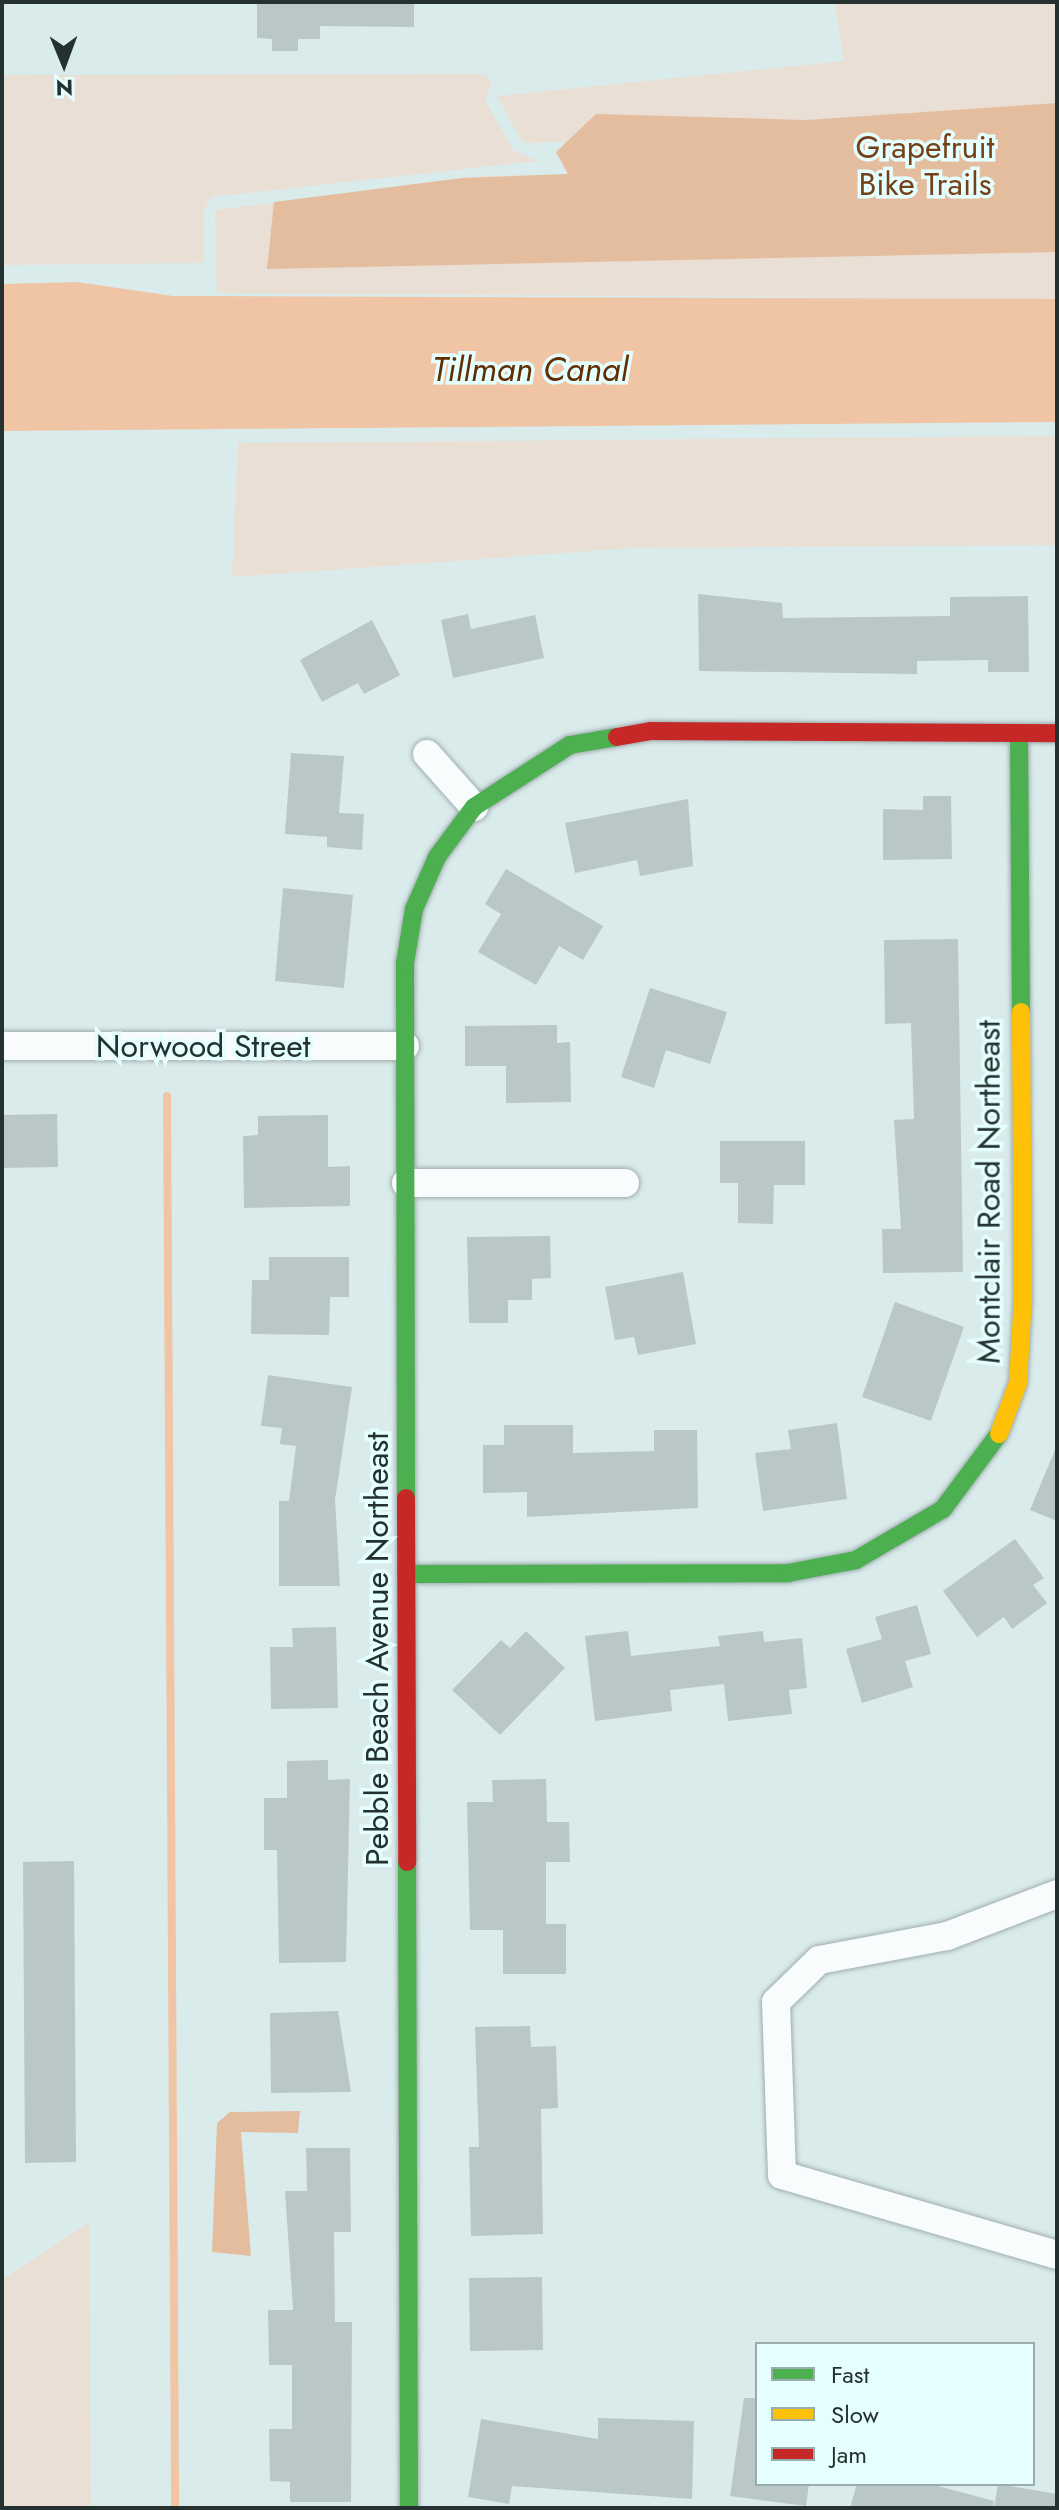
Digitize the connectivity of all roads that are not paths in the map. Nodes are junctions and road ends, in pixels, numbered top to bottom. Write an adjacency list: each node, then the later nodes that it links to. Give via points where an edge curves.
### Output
1 (1057, 733): 2 (street)
2 (1019, 734): 4 (street, via 651,731 570,745); 9 (street, Montclair Road Northeast, via 1023,1297 1018,1383 994,1446 943,1509 856,1560 788,1573)
3 (427, 754): 4 (street)
4 (474, 807): 6 (street, Pebble Beach Avenue Northeast, via 437,857 414,909)
5 (2, 1046): 6 (street, Norwood Street)
6 (405, 1046): 7 (street, Pebble Beach Avenue Northeast)
7 (406, 1183): 8 (street); 9 (street, Pebble Beach Avenue Northeast)
8 (625, 1183)
9 (406, 1574): 12 (street, Pebble Beach Avenue Northeast)
10 (1057, 1894): 11 (street, via 947,1936 819,1960 776,2002 782,2175)
11 (1057, 2255)
12 (409, 2508)

